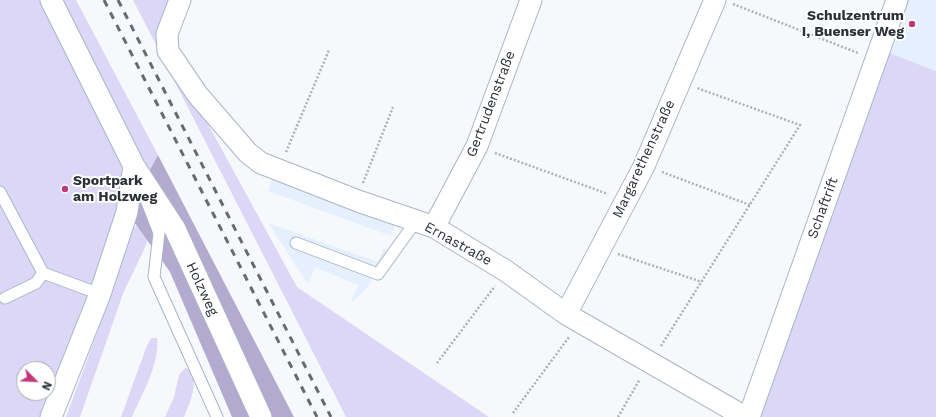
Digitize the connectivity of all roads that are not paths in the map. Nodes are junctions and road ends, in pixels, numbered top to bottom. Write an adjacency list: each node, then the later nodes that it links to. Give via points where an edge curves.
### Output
1 (51, 0): 6 (street, Holzweg)
2 (180, 0): 8 (street, Ernastraße, via 168,34 168,51 197,94 248,153 262,163)
3 (531, 0): 8 (street, Gertrudenstraße, via 477,146)
4 (897, 0): 18 (street, Schaftrift)
5 (722, 1): 13 (street, Margarethenstraße, via 680,82 644,166 601,248)
6 (134, 166): 11 (street, via 127,212); 15 (lane, via 159,233 154,277); 16 (street, Holzweg, via 175,229)
7 (0, 192): 10 (lane)
8 (425, 224): 9 (lane, via 378,274); 13 (street, Ernastraße, via 506,271)
9 (296, 243)
10 (43, 273): 11 (lane); 12 (lane, via 36,283)
11 (100, 294): 14 (street)
12 (5, 298)
13 (573, 318): 17 (street, Ernastraße)
14 (51, 417)
15 (217, 417)
16 (261, 417)
17 (745, 417)
18 (749, 417)

